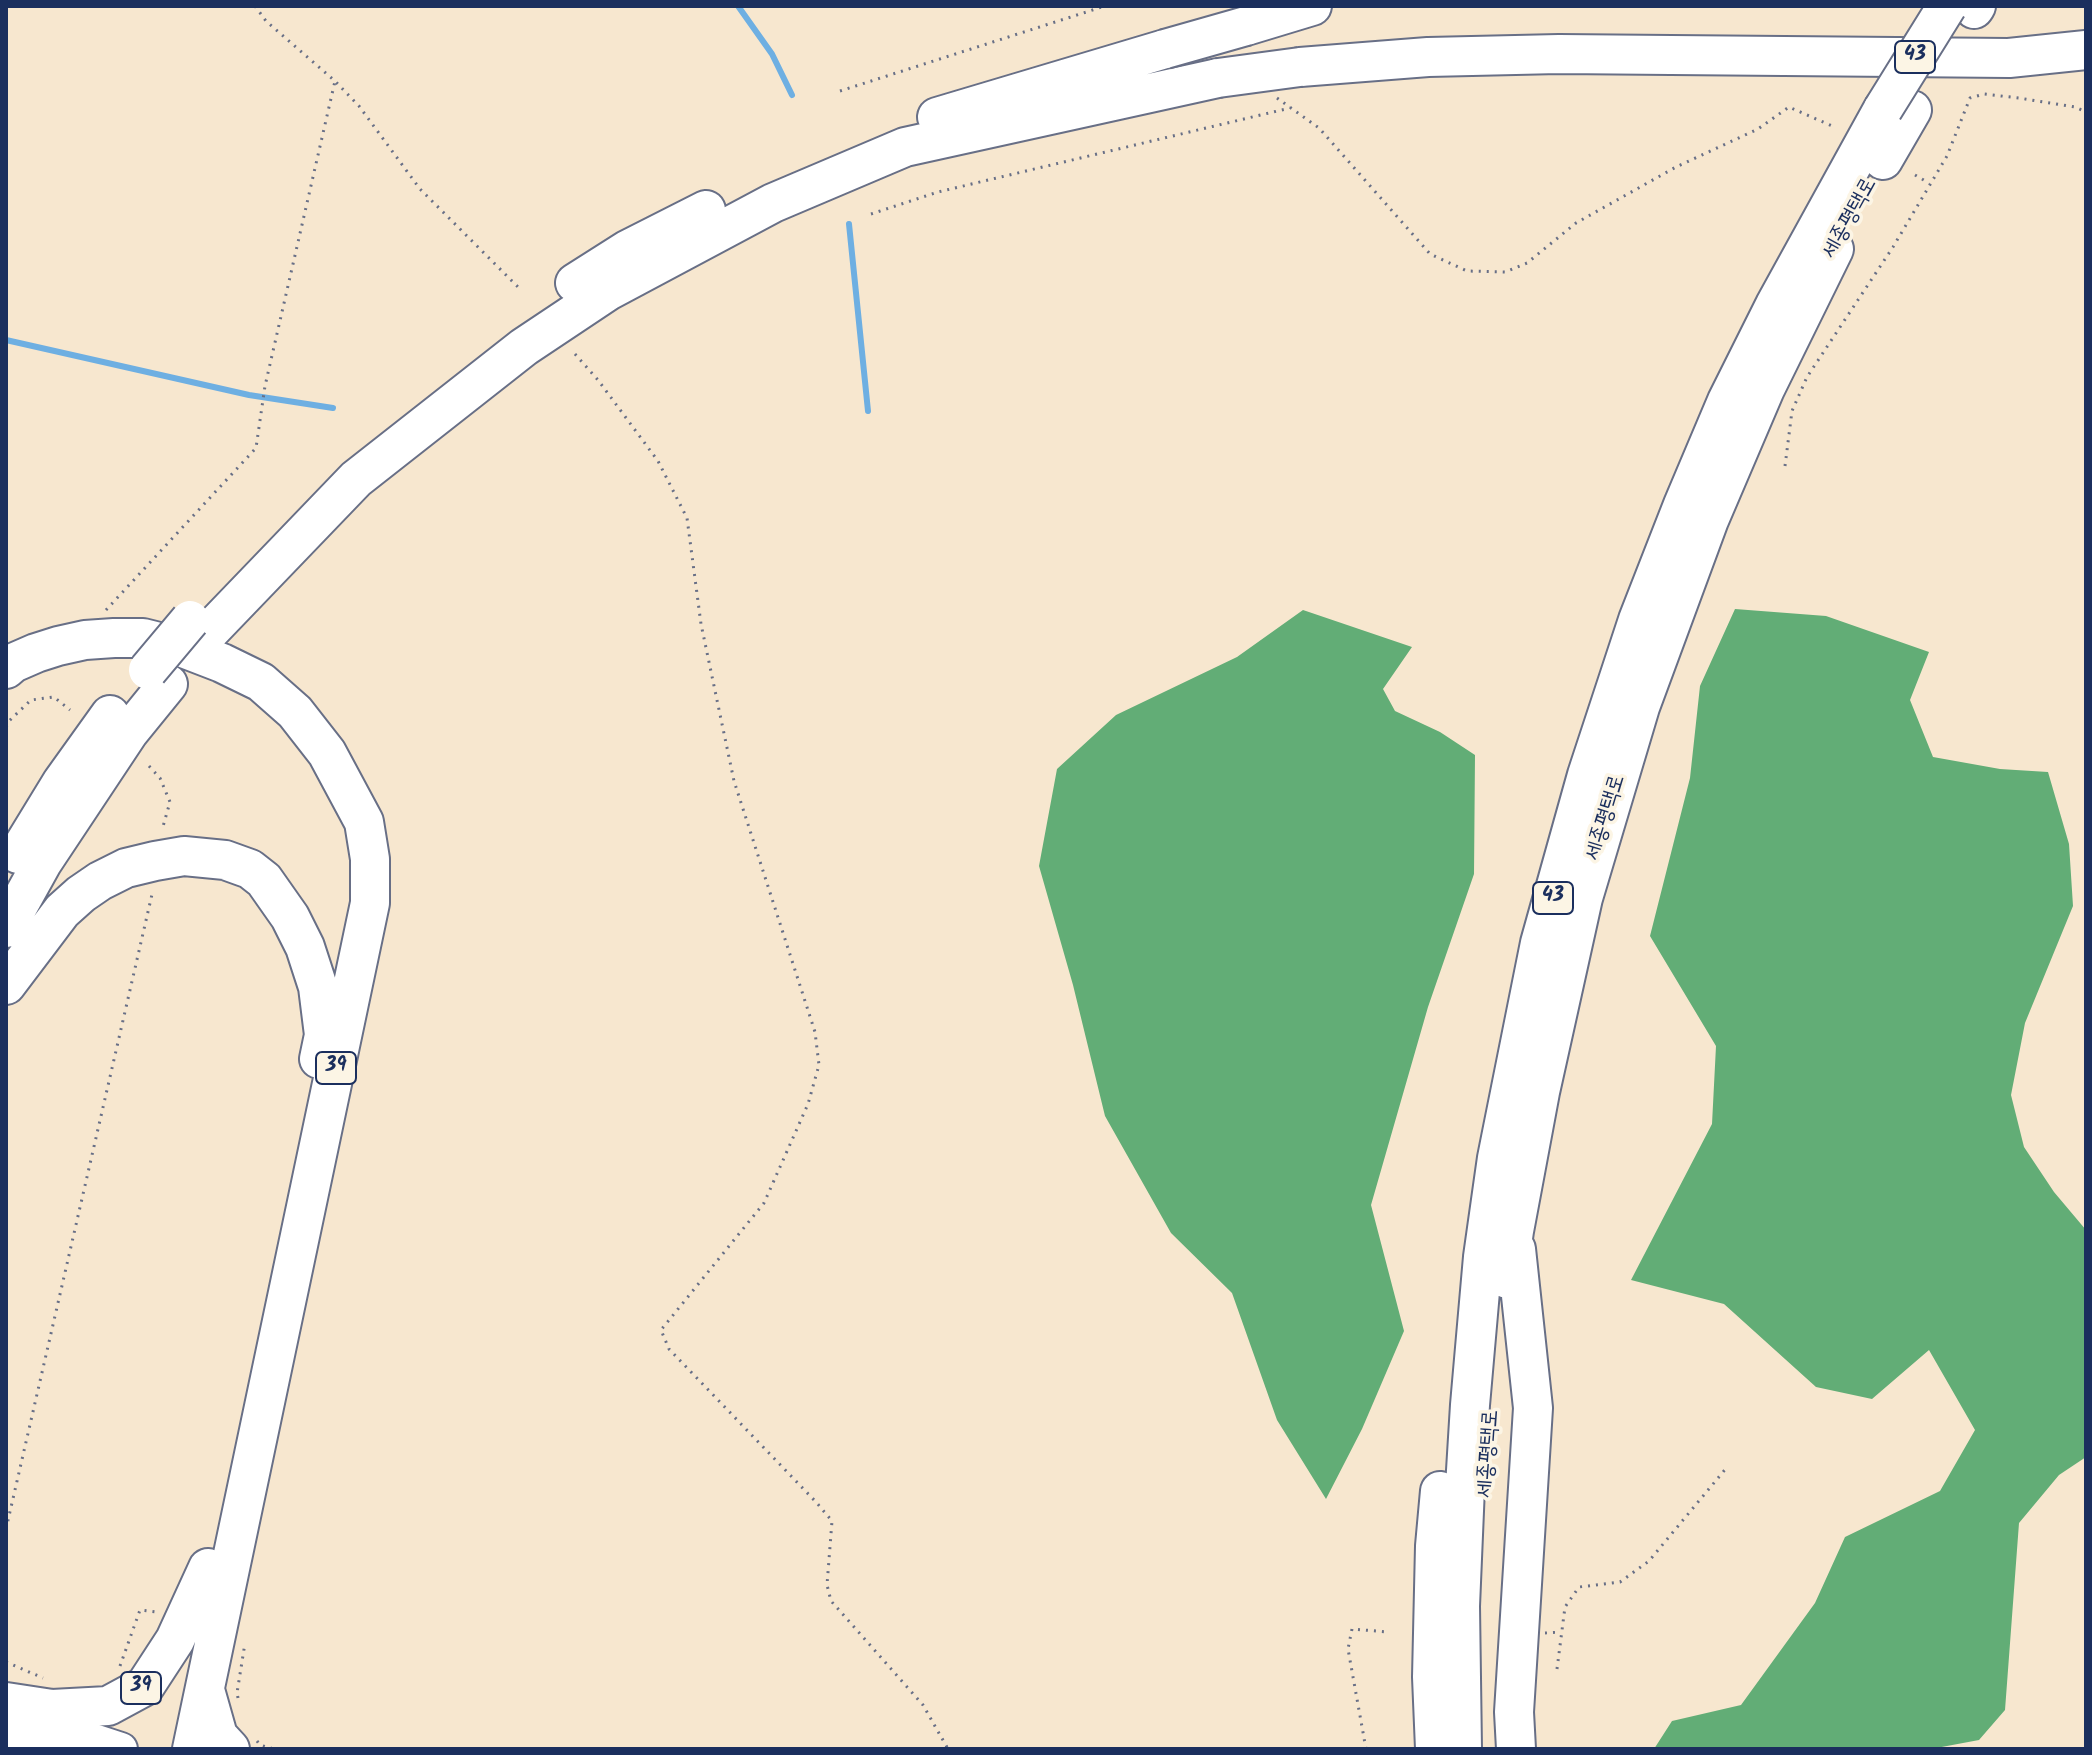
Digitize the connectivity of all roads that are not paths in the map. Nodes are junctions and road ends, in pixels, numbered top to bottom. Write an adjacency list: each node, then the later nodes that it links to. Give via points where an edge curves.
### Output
1 (1312, 6): 5 (highway, bridge, via 892,130 746,190 627,250 434,384 258,545)
2 (1966, 7): 4 (highway, 세종평택로 / 43)
3 (2086, 50): 5 (highway, bridge, via 2009,58 1559,54 1300,67 1218,78 905,147 773,203 608,291 524,347 356,479)
4 (1898, 109): 11 (highway, 세종평택로 / 43, via 1782,292 1727,401 1638,620 1540,943); 12 (highway, 세종평택로 / 43, via 1765,389 1709,520 1640,707 1583,898)
5 (198, 628): 7 (highway)
6 (6, 669): 14 (highway, 39, via 58,646 114,638 143,638 222,663 261,682 295,712 327,753 364,822 370,903)
7 (158, 677): 8 (highway, via 114,709); 9 (highway)
8 (6, 873)
9 (6, 928)
10 (6, 985): 13 (highway, 39, via 81,894 126,868 184,856 250,869 264,880 305,947 318,987 324,1035)
11 (1497, 1158): 23 (highway, via 1466,1276 1448,1413 1435,1546); 24 (highway, 세종평택로 / 43, via 1466,1460)
12 (1514, 1231): 25 (highway, 세종평택로 / 43, via 1491,1422); 26 (highway, via 1533,1408)
13 (208, 1568): 15 (highway, 39, via 175,1640 145,1686 108,1706 52,1709); 21 (highway)
14 (205, 1689): 18 (highway, via 218,1736); 22 (highway, 39)
15 (6, 1702)
16 (6, 1711): 20 (main road)
17 (6, 1735): 19 (main road)
18 (241, 1741)
19 (52, 1749)
20 (121, 1749)
21 (173, 1749)
22 (192, 1749)
23 (1435, 1749)
24 (1462, 1749)
25 (1484, 1749)
26 (1516, 1749)

